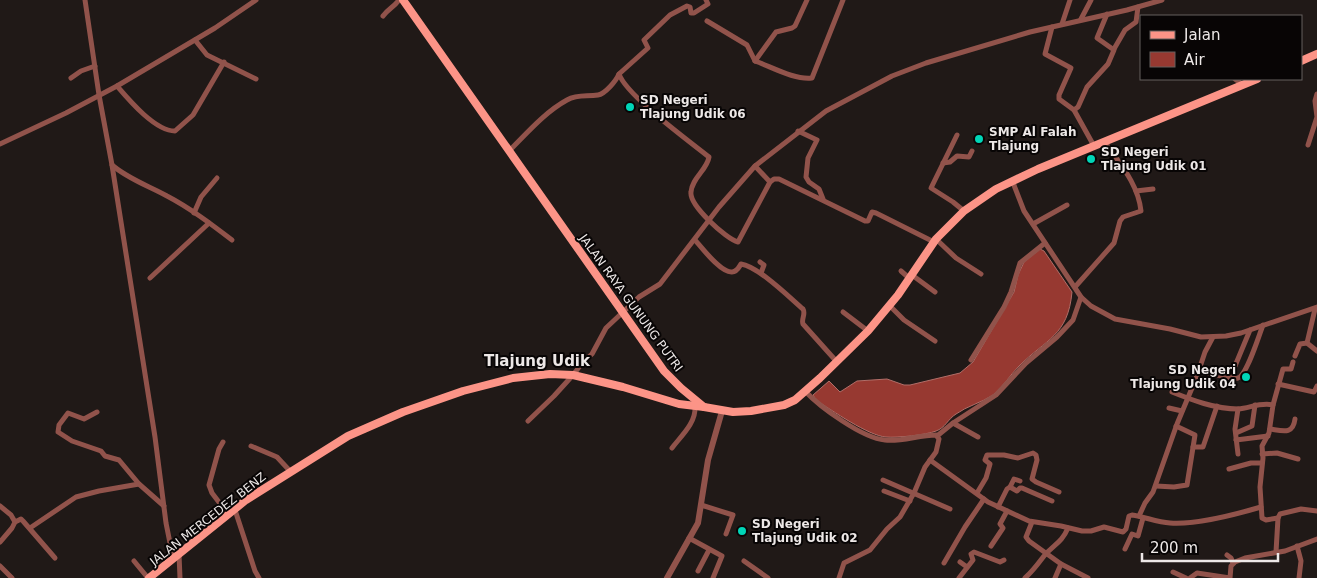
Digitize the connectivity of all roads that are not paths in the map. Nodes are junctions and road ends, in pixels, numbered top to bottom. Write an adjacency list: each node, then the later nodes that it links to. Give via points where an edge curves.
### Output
1 (86, 0): 25 (street)
2 (256, 0): 19 (street)
3 (399, 0): 14 (street)
4 (403, 0): 42 (main road, JALAN RAYA GUNUNG PUTRI)
5 (706, 0): 26 (street, via 708,4 694,14 687,6 670,14 644,40 648,48)
6 (807, 0): 22 (street, via 795,26 776,32)
7 (843, 0): 22 (street, via 812,78 795,76)
8 (1070, 0): 17 (street)
9 (1091, 0): 15 (street)
10 (1162, 0): 11 (street)
11 (1148, 2): 12 (street)
12 (1138, 7): 13 (street); 20 (street, via 1136,22 1125,30)
13 (1107, 14): 15 (street); 20 (street, via 1097,38)
14 (383, 16)
15 (1081, 20): 17 (street)
16 (707, 21): 22 (street, via 747,45)
17 (1062, 24): 18 (street)
18 (1052, 27): 35 (street, via 1045,54 1071,68 1059,99); 36 (street, via 908,69 834,107)
19 (195, 40): 24 (street, via 205,53); 32 (street)
20 (1114, 49): 35 (street, via 1108,64 1087,87)
21 (1317, 54): 23 (main road)
22 (756, 61)
23 (1302, 61)
24 (224, 62): 28 (street); 32 (street, via 193,115 175,131 155,123)
25 (95, 66): 27 (street); 34 (street)
26 (619, 74): 42 (street, via 600,94 578,96 557,107); 56 (street, via 640,100 709,157 691,193 695,205)
27 (71, 78)
28 (256, 79)
29 (1236, 80): 31 (street)
30 (1254, 80): 31 (main road, JALAN RAYA GUNUNG PUTRI)
31 (1242, 85): 38 (main road, JALAN RAYA GUNUNG PUTRI)
32 (117, 86): 34 (street)
33 (1317, 94): 40 (street, via 1317,117)
34 (99, 95): 39 (street); 45 (street)
35 (1074, 110): 41 (street)
36 (798, 131): 46 (street); 52 (street, via 817,140 808,158 806,177 820,190)
37 (957, 135): 44 (street)
38 (1104, 141): 41 (main road, JALAN RAYA GUNUNG PUTRI); 51 (street, via 1126,170)
39 (0, 144)
40 (1308, 145)
41 (1094, 146): 48 (main road, JALAN RAYA GUNUNG PUTRI)
42 (509, 151): 74 (main road, JALAN RAYA GUNUNG PUTRI)
43 (972, 151): 44 (street, via 969,157 957,156)
44 (943, 163): 54 (street, via 932,189)
45 (112, 165): 55 (street, via 125,176 169,196); 138 (street)
46 (755, 166): 49 (street); 56 (street)
47 (217, 178): 55 (street, via 201,197)
48 (1012, 180): 54 (main road, JALAN RAYA GUNUNG PUTRI); 58 (street, via 1024,211)
49 (770, 182): 52 (street, via 776,178 784,180); 56 (street, via 738,242)
50 (1153, 189): 51 (street)
51 (1136, 191): 69 (street, via 1141,211 1123,217 1114,242)
52 (823, 199): 61 (street, via 866,221 872,212 876,212)
53 (1067, 205): 58 (street)
54 (964, 212): 61 (main road, JALAN RAYA GUNUNG PUTRI)
55 (194, 213): 57 (street)
56 (709, 220): 60 (street)
57 (209, 223): 59 (street); 68 (street)
58 (1033, 224): 62 (street)
59 (232, 240)
60 (695, 240): 65 (street, via 725,270 735,272 743,264); 74 (street, via 660,284)
61 (935, 241): 66 (street); 67 (main road, JALAN RAYA GUNUNG PUTRI)
62 (1045, 243): 69 (street); 83 (street, via 1020,263 1004,307)
63 (760, 262): 65 (street, via 764,265)
64 (901, 271): 67 (street)
65 (760, 274): 84 (street, via 804,309 802,324)
66 (981, 274)
67 (910, 277): 70 (street); 72 (main road, JALAN RAYA GUNUNG PUTRI)
68 (150, 278)
69 (1075, 288): 71 (street)
70 (935, 292)
71 (1081, 297): 79 (street, via 1116,319); 105 (street, via 1073,320 1058,337 1026,363 996,394)
72 (890, 306): 78 (main road, JALAN RAYA GUNUNG PUTRI); 80 (street, via 910,325)
73 (1316, 308): 76 (street); 81 (street)
74 (623, 312): 86 (street, via 602,332 595,349); 97 (main road, JALAN RAYA GUNUNG PUTRI, via 664,371)
75 (843, 312): 78 (street)
76 (1263, 325): 77 (street); 87 (street, via 1244,372 1238,378)
77 (1250, 330): 79 (street); 87 (street)
78 (868, 331): 84 (main road, JALAN RAYA GUNUNG PUTRI)
79 (1213, 337): 85 (street)
80 (935, 341)
81 (1306, 343): 82 (street); 88 (street, via 1300,344 1291,369 1283,369)
82 (1317, 351)
83 (971, 360)
84 (837, 362): 90 (main road, JALAN RAYA GUNUNG PUTRI)
85 (1199, 370): 87 (street); 92 (street)
86 (573, 375): 96 (main road, JALAN MERCEDEZ BENZ); 104 (street); 123 (main road, JALAN MERCEDEZ BENZ, via 513,378 463,391 353,434)
87 (1230, 378)
88 (1278, 384): 89 (street, via 1314,392); 93 (street)
89 (1317, 386)
90 (805, 390): 100 (main road, JALAN RAYA GUNUNG PUTRI, via 794,400 775,408); 109 (street, via 844,422 875,438)
91 (1172, 392): 92 (street)
92 (1187, 398): 94 (street); 101 (street)
93 (1273, 405): 95 (street); 107 (street)
94 (1217, 406): 99 (street); 115 (street, via 1203,447)
95 (1255, 406): 99 (street); 108 (street, via 1252,426)
96 (695, 407): 97 (main road, JALAN MERCEDEZ BENZ); 116 (street, via 691,423)
97 (704, 407): 100 (main road, JALAN RAYA GUNUNG PUTRI)
98 (1169, 408): 101 (street)
99 (1238, 409): 108 (street)
100 (722, 411): 136 (street, via 705,470)
101 (1182, 411): 106 (street)
102 (98, 412): 126 (street, via 84,419 68,413 58,432 119,460)
103 (1296, 419): 107 (street, via 1291,429)
104 (528, 421)
105 (953, 423): 109 (street); 111 (street)
106 (1176, 426): 115 (street, via 1194,433); 127 (street)
107 (1270, 430): 110 (street)
108 (1236, 433): 112 (street)
109 (938, 436): 120 (street, via 938,446)
110 (1268, 436): 112 (street); 118 (street, via 1262,446)
111 (978, 437)
112 (1236, 440): 117 (street)
113 (223, 442): 144 (street, via 209,485 212,493)
114 (251, 446): 123 (street, via 277,457)
115 (1193, 446): 127 (street, via 1187,485)
116 (672, 448)
117 (1238, 454)
118 (1262, 454): 119 (street, via 1277,453); 121 (street)
119 (1298, 459)
120 (930, 460): 131 (street); 132 (street)
121 (1262, 463): 122 (street); 140 (street)
122 (1229, 469)
123 (290, 471): 144 (main road, JALAN MERCEDEZ BENZ)
124 (882, 480): 131 (street)
125 (1020, 481): 128 (street, via 1014,479)
126 (139, 484): 138 (street); 149 (street, via 76,497)
127 (1156, 486): 145 (street)
128 (1010, 487): 135 (street, via 1017,491 1024,489); 139 (street)
129 (884, 491): 134 (street)
130 (1059, 492): 132 (street, via 1032,479 1037,460 1033,453 1018,458 987,455 985,460 990,464)
131 (914, 493): 134 (street); 141 (street)
132 (977, 493): 133 (street)
133 (984, 499): 139 (street); 168 (street)
134 (910, 501): 182 (street, via 870,550 844,563)
135 (1052, 501)
136 (701, 505): 151 (street, via 733,515); 152 (street, via 698,523)
137 (0, 506): 147 (street)
138 (164, 506): 162 (street)
139 (998, 507): 142 (street)
140 (1261, 507): 145 (street, via 1182,523); 146 (street, via 1262,519)
141 (950, 509)
142 (1007, 511): 148 (street); 155 (street, via 1000,524 1003,528)
143 (1317, 511): 146 (street, via 1301,509 1280,514)
144 (231, 512): 162 (main road, JALAN MERCEDEZ BENZ); 178 (street)
145 (1141, 517): 150 (street, via 1130,515 1123,532 1107,527 1087,531); 157 (street, via 1138,536 1132,534)
146 (1278, 518): 159 (street)
147 (15, 522): 149 (street, via 21,519); 154 (street)
148 (1032, 522): 150 (street); 160 (street, via 1026,537)
149 (30, 528): 163 (street)
150 (1068, 528): 160 (street, via 1058,544)
151 (726, 534)
152 (689, 538): 158 (street); 179 (street)
153 (1317, 539): 156 (street)
154 (0, 542)
155 (991, 546)
156 (1297, 546): 159 (street); 188 (street, via 1301,561)
157 (1125, 549)
158 (709, 550): 173 (street); 180 (street, via 722,556)
159 (1276, 552): 169 (street)
160 (1046, 554): 170 (street); 184 (street)
161 (1227, 554): 169 (street)
162 (176, 556): 176 (main road, JALAN MERCEDEZ BENZ); 177 (street)
163 (55, 558)
164 (1004, 560): 172 (street, via 1000,562 975,552)
165 (134, 561): 176 (street)
166 (744, 561): 181 (street)
167 (960, 562): 172 (street)
168 (944, 563)
169 (1233, 563): 187 (street, via 1230,578 1197,573)
170 (1061, 564): 185 (street); 186 (street)
171 (0, 566): 175 (street)
172 (967, 567): 183 (street)
173 (698, 571)
174 (1173, 572): 187 (street)
175 (12, 578)
176 (149, 578)
177 (180, 578)
178 (259, 578)
179 (667, 578)
180 (713, 578)
181 (768, 578)
182 (840, 578)
183 (959, 578)
184 (1025, 578)
185 (1055, 578)
186 (1088, 578)
187 (1188, 578)
188 (1300, 578)

